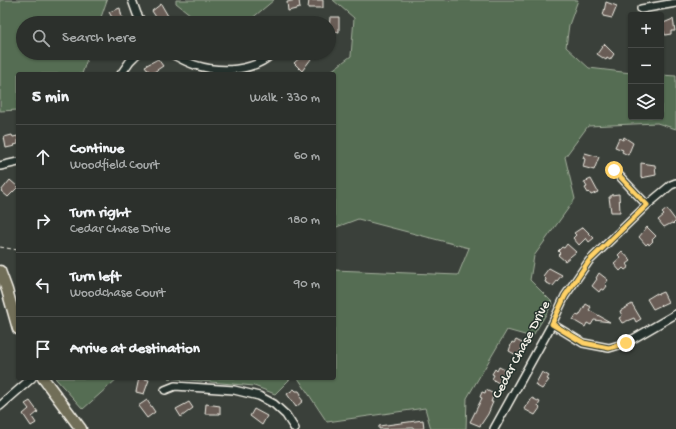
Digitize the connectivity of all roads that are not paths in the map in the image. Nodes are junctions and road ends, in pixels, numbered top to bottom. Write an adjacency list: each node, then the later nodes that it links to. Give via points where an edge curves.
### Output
1 (132, 0): 4 (street)
2 (676, 3): 3 (street)
3 (641, 10)
4 (138, 16)
5 (131, 60): 8 (street)
6 (185, 60): 7 (street, via 195,65 221,69 246,68)
7 (265, 60)
8 (123, 72)
9 (16, 162): 10 (street)
10 (0, 166)
11 (614, 170): 13 (street)
12 (676, 184): 13 (street, Cedar Chase Drive, via 671,185)
13 (647, 205): 17 (street, Cedar Chase Drive, via 589,261 565,296)
14 (0, 271): 16 (main road)
15 (676, 314): 17 (street, via 626,343 609,348 584,343)
16 (16, 321)
17 (552, 324): 24 (street, Cedar Chase Drive)
18 (30, 380): 21 (street)
19 (44, 380): 22 (main road)
20 (165, 390): 23 (street, via 175,386 234,390 259,396 274,404 286,415)
21 (0, 406)
22 (81, 429)
23 (295, 429)
24 (494, 429)

